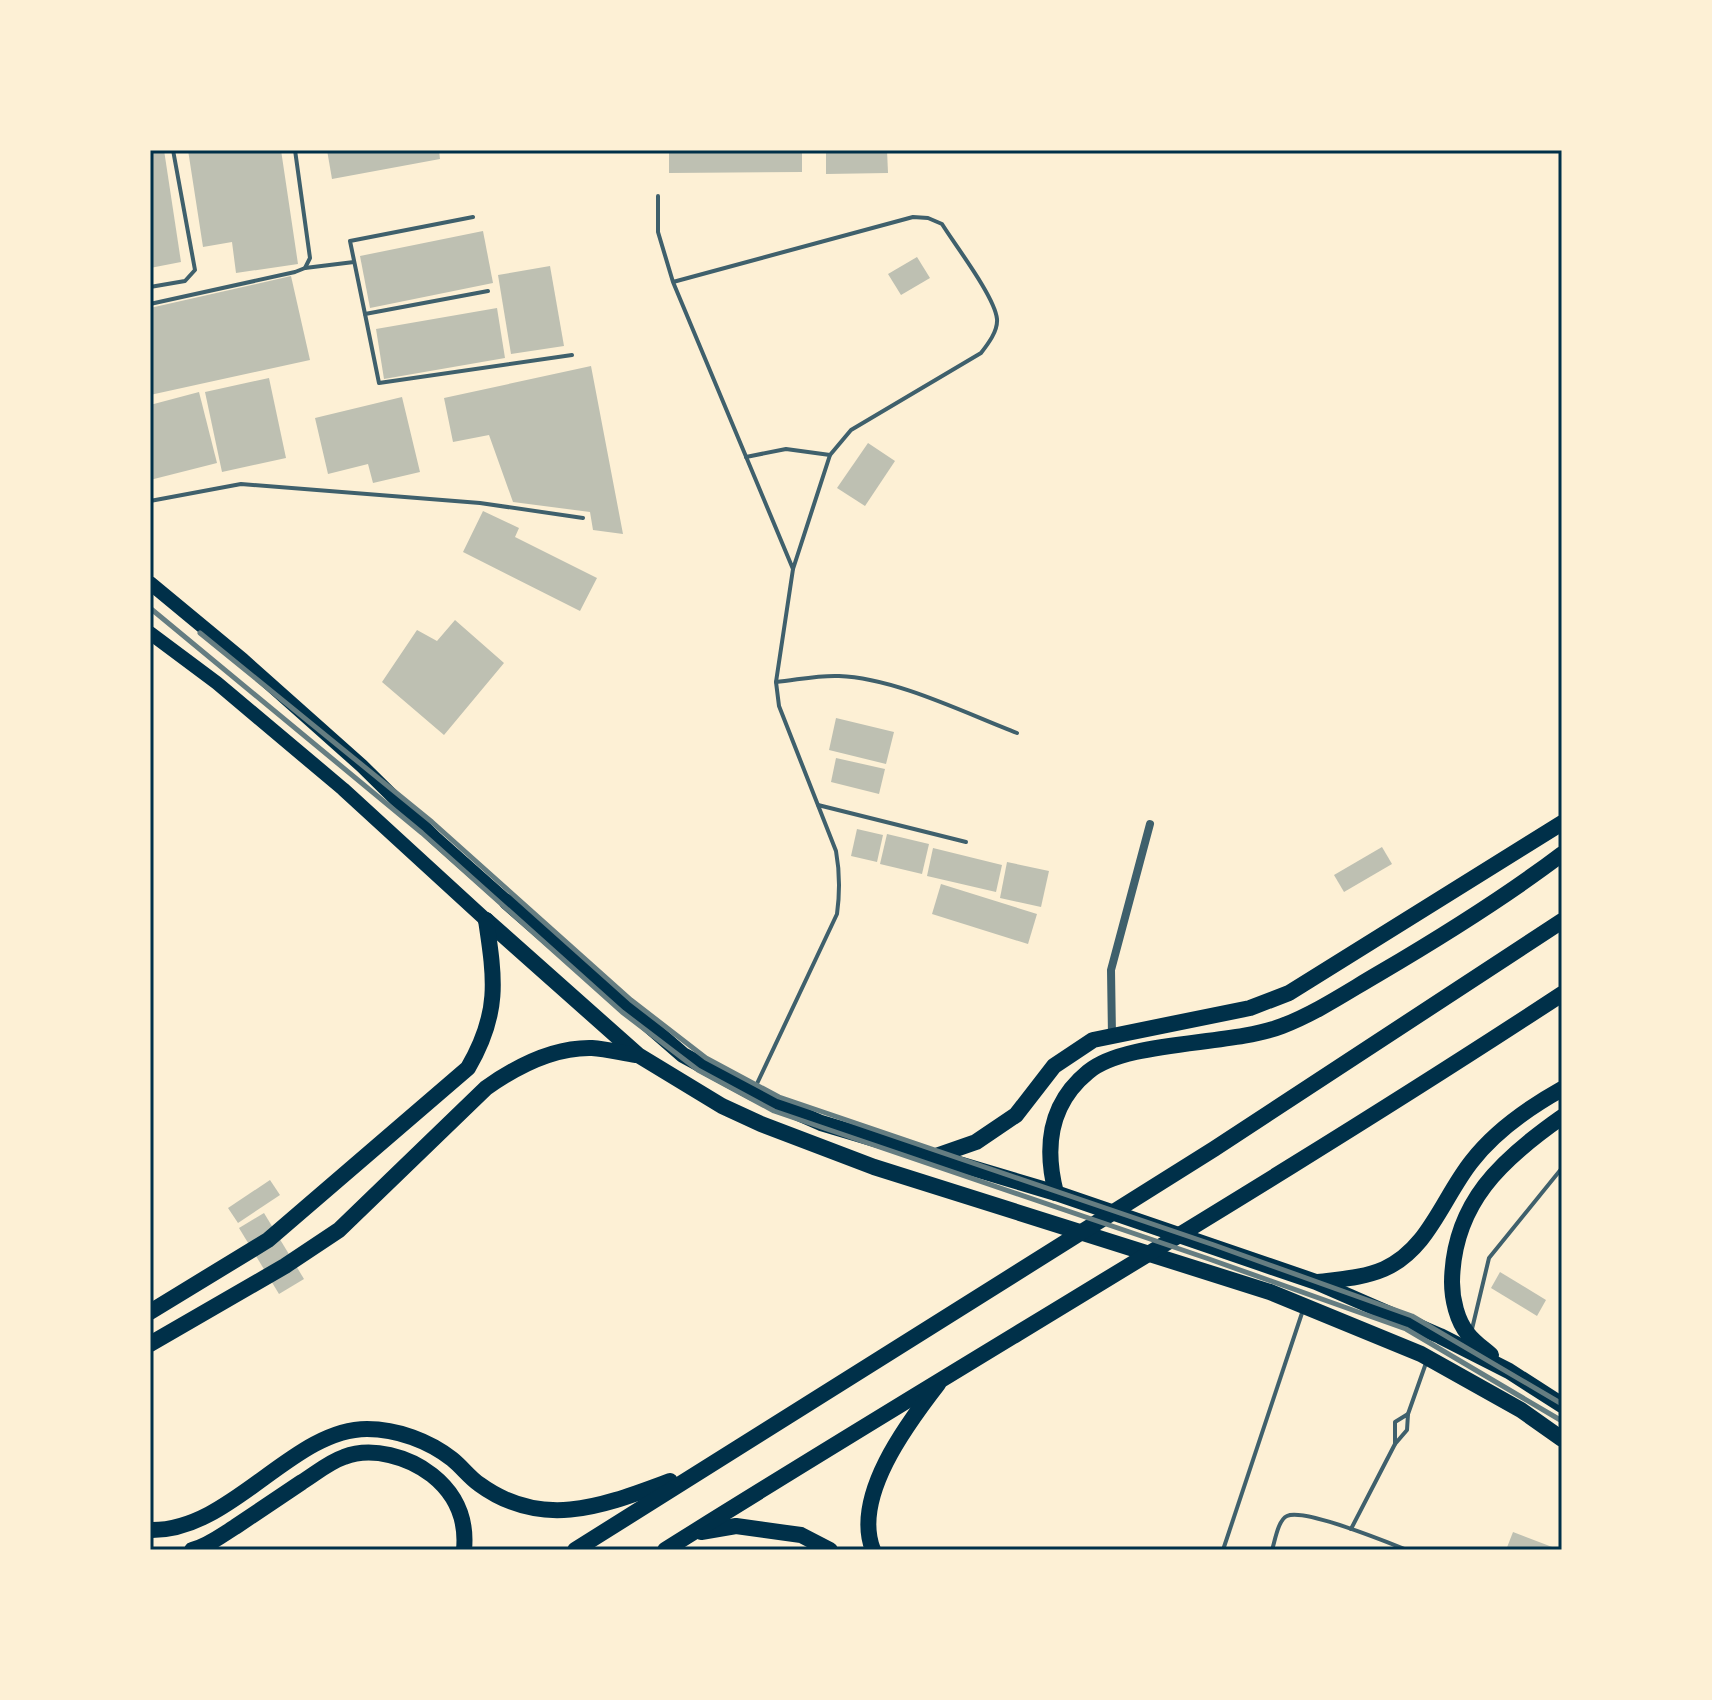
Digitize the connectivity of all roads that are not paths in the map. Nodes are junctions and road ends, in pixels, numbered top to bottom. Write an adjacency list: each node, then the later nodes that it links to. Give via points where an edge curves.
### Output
1 (173, 150): 8 (lane, via 195,270 185,281)
2 (295, 150): 6 (lane, via 310,258)
3 (658, 196): 7 (lane, via 658,232)
4 (473, 217): 5 (lane, via 350,241)
5 (354, 262): 6 (lane); 11 (lane)
6 (305, 268): 10 (lane)
7 (673, 282): 13 (lane, via 913,217 942,224 994,305 998,322 991,339 981,353 851,430); 14 (lane)
8 (150, 287)
9 (488, 291): 11 (lane)
10 (150, 304)
11 (365, 314): 12 (lane, via 379,383)
12 (572, 355)
13 (830, 455): 14 (lane, via 786,449); 17 (lane)
14 (746, 457): 17 (lane)
15 (150, 501): 16 (lane, via 241,484 480,503)
16 (583, 518)
17 (793, 569): 20 (lane)
18 (150, 583): 27 (highway, via 350,755)
19 (150, 633): 28 (highway, via 343,789)
20 (776, 682): 21 (lane, via 837,676 868,679); 22 (lane, via 779,706)
21 (1017, 733)
22 (818, 805): 25 (lane); 34 (lane, via 840,872 837,914)
23 (1562, 823): 31 (highway, via 1289,993 1250,1008)
24 (1150, 824): 31 (street, via 1111,970)
25 (966, 842)
26 (1562, 854): 38 (highway, via 1311,1013 1247,1035 1120,1055 1089,1070 1072,1087 1051,1129 1048,1154)
27 (507, 902): 34 (highway, via 683,1055)
28 (486, 920): 32 (highway); 41 (highway, via 495,980 486,1031 468,1068 268,1240)
29 (1562, 921): 51 (highway, via 1214,1149)
30 (1562, 994): 46 (highway, via 1287,1170)
31 (1112, 1036): 36 (highway, via 1093,1040 1054,1066 1006,1122 976,1142)
32 (638, 1055): 40 (highway, via 722,1106 812,1144); 43 (highway, via 591,1048 535,1059 511,1070 339,1230)
33 (1562, 1089): 39 (highway, via 1492,1137 1408,1253 1358,1277)
34 (753, 1093): 36 (highway, via 821,1123)
35 (1562, 1117): 42 (highway, via 1523,1144 1479,1193 1464,1219 1455,1244 1452,1289 1457,1315)
36 (933, 1157): 38 (highway)
37 (1562, 1168): 42 (lane, via 1489,1258)
38 (1056, 1193): 39 (highway)
39 (1316, 1282): 45 (highway)
40 (1304, 1306): 44 (highway); 61 (lane)
41 (150, 1312)
42 (1471, 1337): 45 (highway)
43 (150, 1344)
44 (1427, 1357): 48 (lane); 49 (highway)
45 (1509, 1371): 47 (highway)
46 (944, 1377): 54 (highway); 60 (highway, via 910,1421 882,1472 870,1504)
47 (1562, 1405)
48 (1408, 1414): 50 (lane, via 1407,1430); 50 (lane, via 1395,1422)
49 (1562, 1439)
50 (1395, 1444): 52 (lane)
51 (698, 1471): 53 (highway, via 600,1505 546,1511 497,1496 424,1442 396,1432 346,1430 190,1524); 57 (highway)
52 (1351, 1529): 62 (lane, via 1287,1515); 63 (lane)
53 (150, 1530)
54 (691, 1534): 58 (highway); 59 (highway, via 736,1526 801,1535)
55 (192, 1550): 56 (highway, via 321,1470 360,1453 398,1456 442,1483 463,1519)
56 (464, 1550)
57 (575, 1550)
58 (665, 1550)
59 (830, 1550)
60 (873, 1550)
61 (1224, 1550)
62 (1272, 1550)
63 (1407, 1550)

